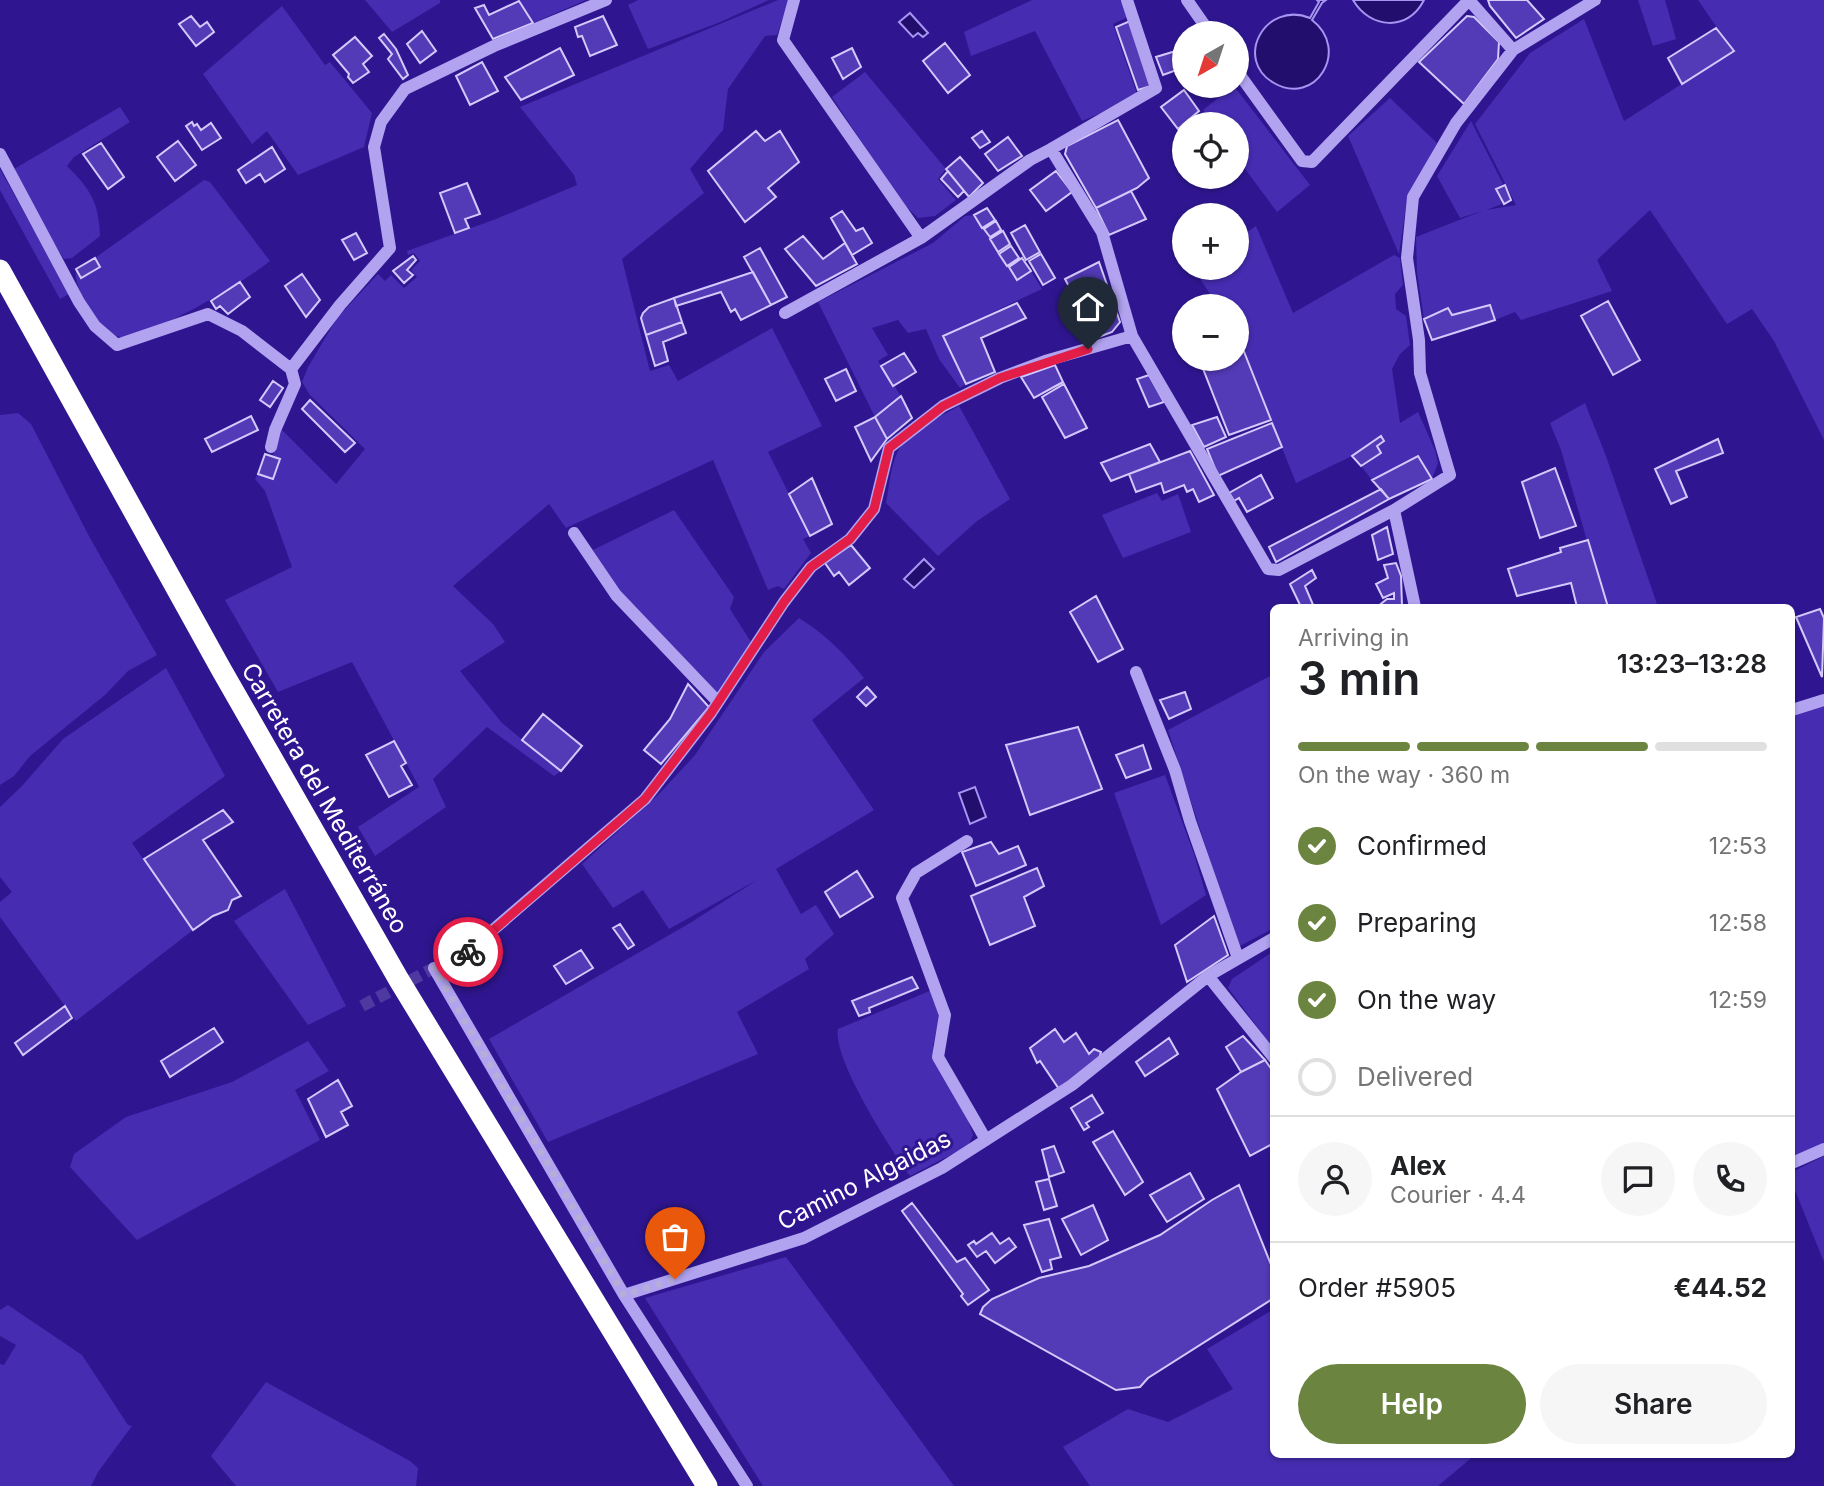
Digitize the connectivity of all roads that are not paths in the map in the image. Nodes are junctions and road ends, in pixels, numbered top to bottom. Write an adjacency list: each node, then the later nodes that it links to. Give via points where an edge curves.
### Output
1 (606, 0): 16 (street, via 405,89 381,122 374,147 390,248)
2 (794, 0): 12 (street, via 783,40)
3 (1127, 0): 10 (street, via 1156,88)
4 (1187, 0): 7 (street)
5 (1469, 0): 8 (street); 9 (street, via 1312,162 1301,161)
6 (1595, 0): 8 (street)
7 (1202, 21)
8 (1513, 50): 18 (street, via 1456,123 1413,197 1407,258 1420,373 1450,475)
9 (1250, 89)
10 (1051, 149): 12 (street); 15 (street, via 1102,232)
11 (0, 154): 16 (street, via 79,302 95,326 117,345 208,314 242,331)
12 (921, 238): 14 (street)
13 (0, 270): 34 (highway, Carretera del Mediterráneo, via 399,979)
14 (785, 313)
15 (1132, 336): 18 (street, via 1268,569 1279,570); 23 (street, via 1000,378 943,406 889,448 874,509 850,539 811,567)
16 (291, 369): 17 (street, via 295,384)
17 (271, 447)
18 (1394, 510): 20 (street)
19 (574, 533): 23 (street, via 616,595)
20 (1414, 604)
21 (1136, 672): 27 (street, via 1175,770)
22 (1824, 700): 24 (street)
23 (718, 702): 33 (street, via 645,799 451,966 434,968)
24 (1795, 709)
25 (967, 841): 30 (street, via 916,873 902,898 945,1015 938,1057)
26 (1270, 940): 27 (street, Camino Algaidas)
27 (1238, 958): 28 (street, Camino Algaidas)
28 (1208, 976): 29 (street); 30 (street, Camino Algaidas, via 1072,1085)
29 (1270, 1053)
30 (986, 1140): 33 (street, Camino Algaidas, via 942,1168 804,1238)
31 (1824, 1149): 32 (street)
32 (1795, 1162)
33 (624, 1295): 35 (street)
34 (707, 1486)
35 (747, 1486)

